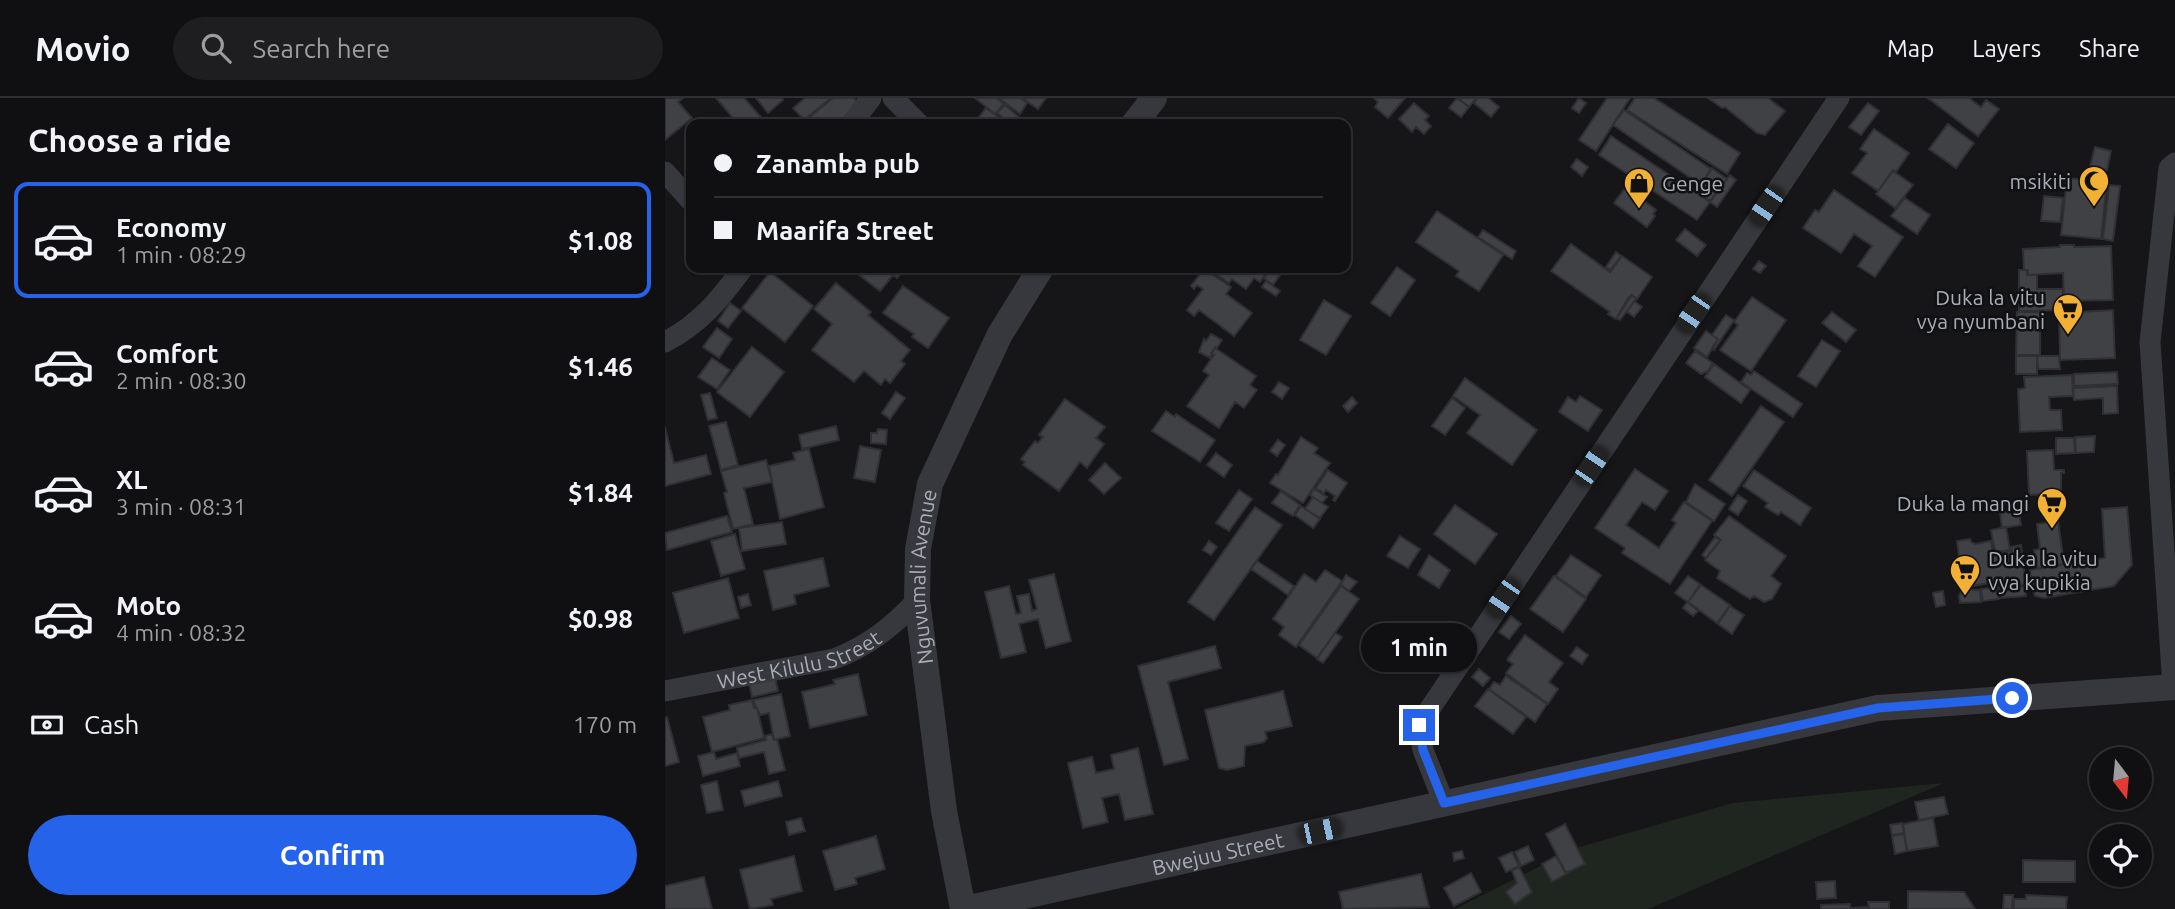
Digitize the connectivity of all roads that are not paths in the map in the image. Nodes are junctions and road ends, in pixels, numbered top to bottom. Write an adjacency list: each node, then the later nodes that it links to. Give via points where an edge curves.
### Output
1 (871, 98): 5 (street)
2 (894, 98): 6 (street)
3 (1154, 98): 7 (street)
4 (1839, 98): 17 (street, via 1419,725 1423,750)
5 (855, 119)
6 (914, 119)
7 (1138, 119)
8 (2175, 163): 15 (street, via 2169,167 2150,342)
9 (665, 172): 10 (street)
10 (686, 195)
11 (739, 273): 13 (street, via 716,304)
12 (1038, 273): 14 (street, Nguvumali Avenue, via 1000,334 930,484 918,549)
13 (665, 342)
14 (917, 600): 16 (street, West Kilulu Street, via 897,623 834,659); 18 (street, Nguvumali Avenue, via 944,811)
15 (2174, 687): 17 (street, Bwejuu Street, via 1878,708)
16 (665, 691)
17 (1444, 803): 18 (street, Bwejuu Street)
18 (964, 909)

